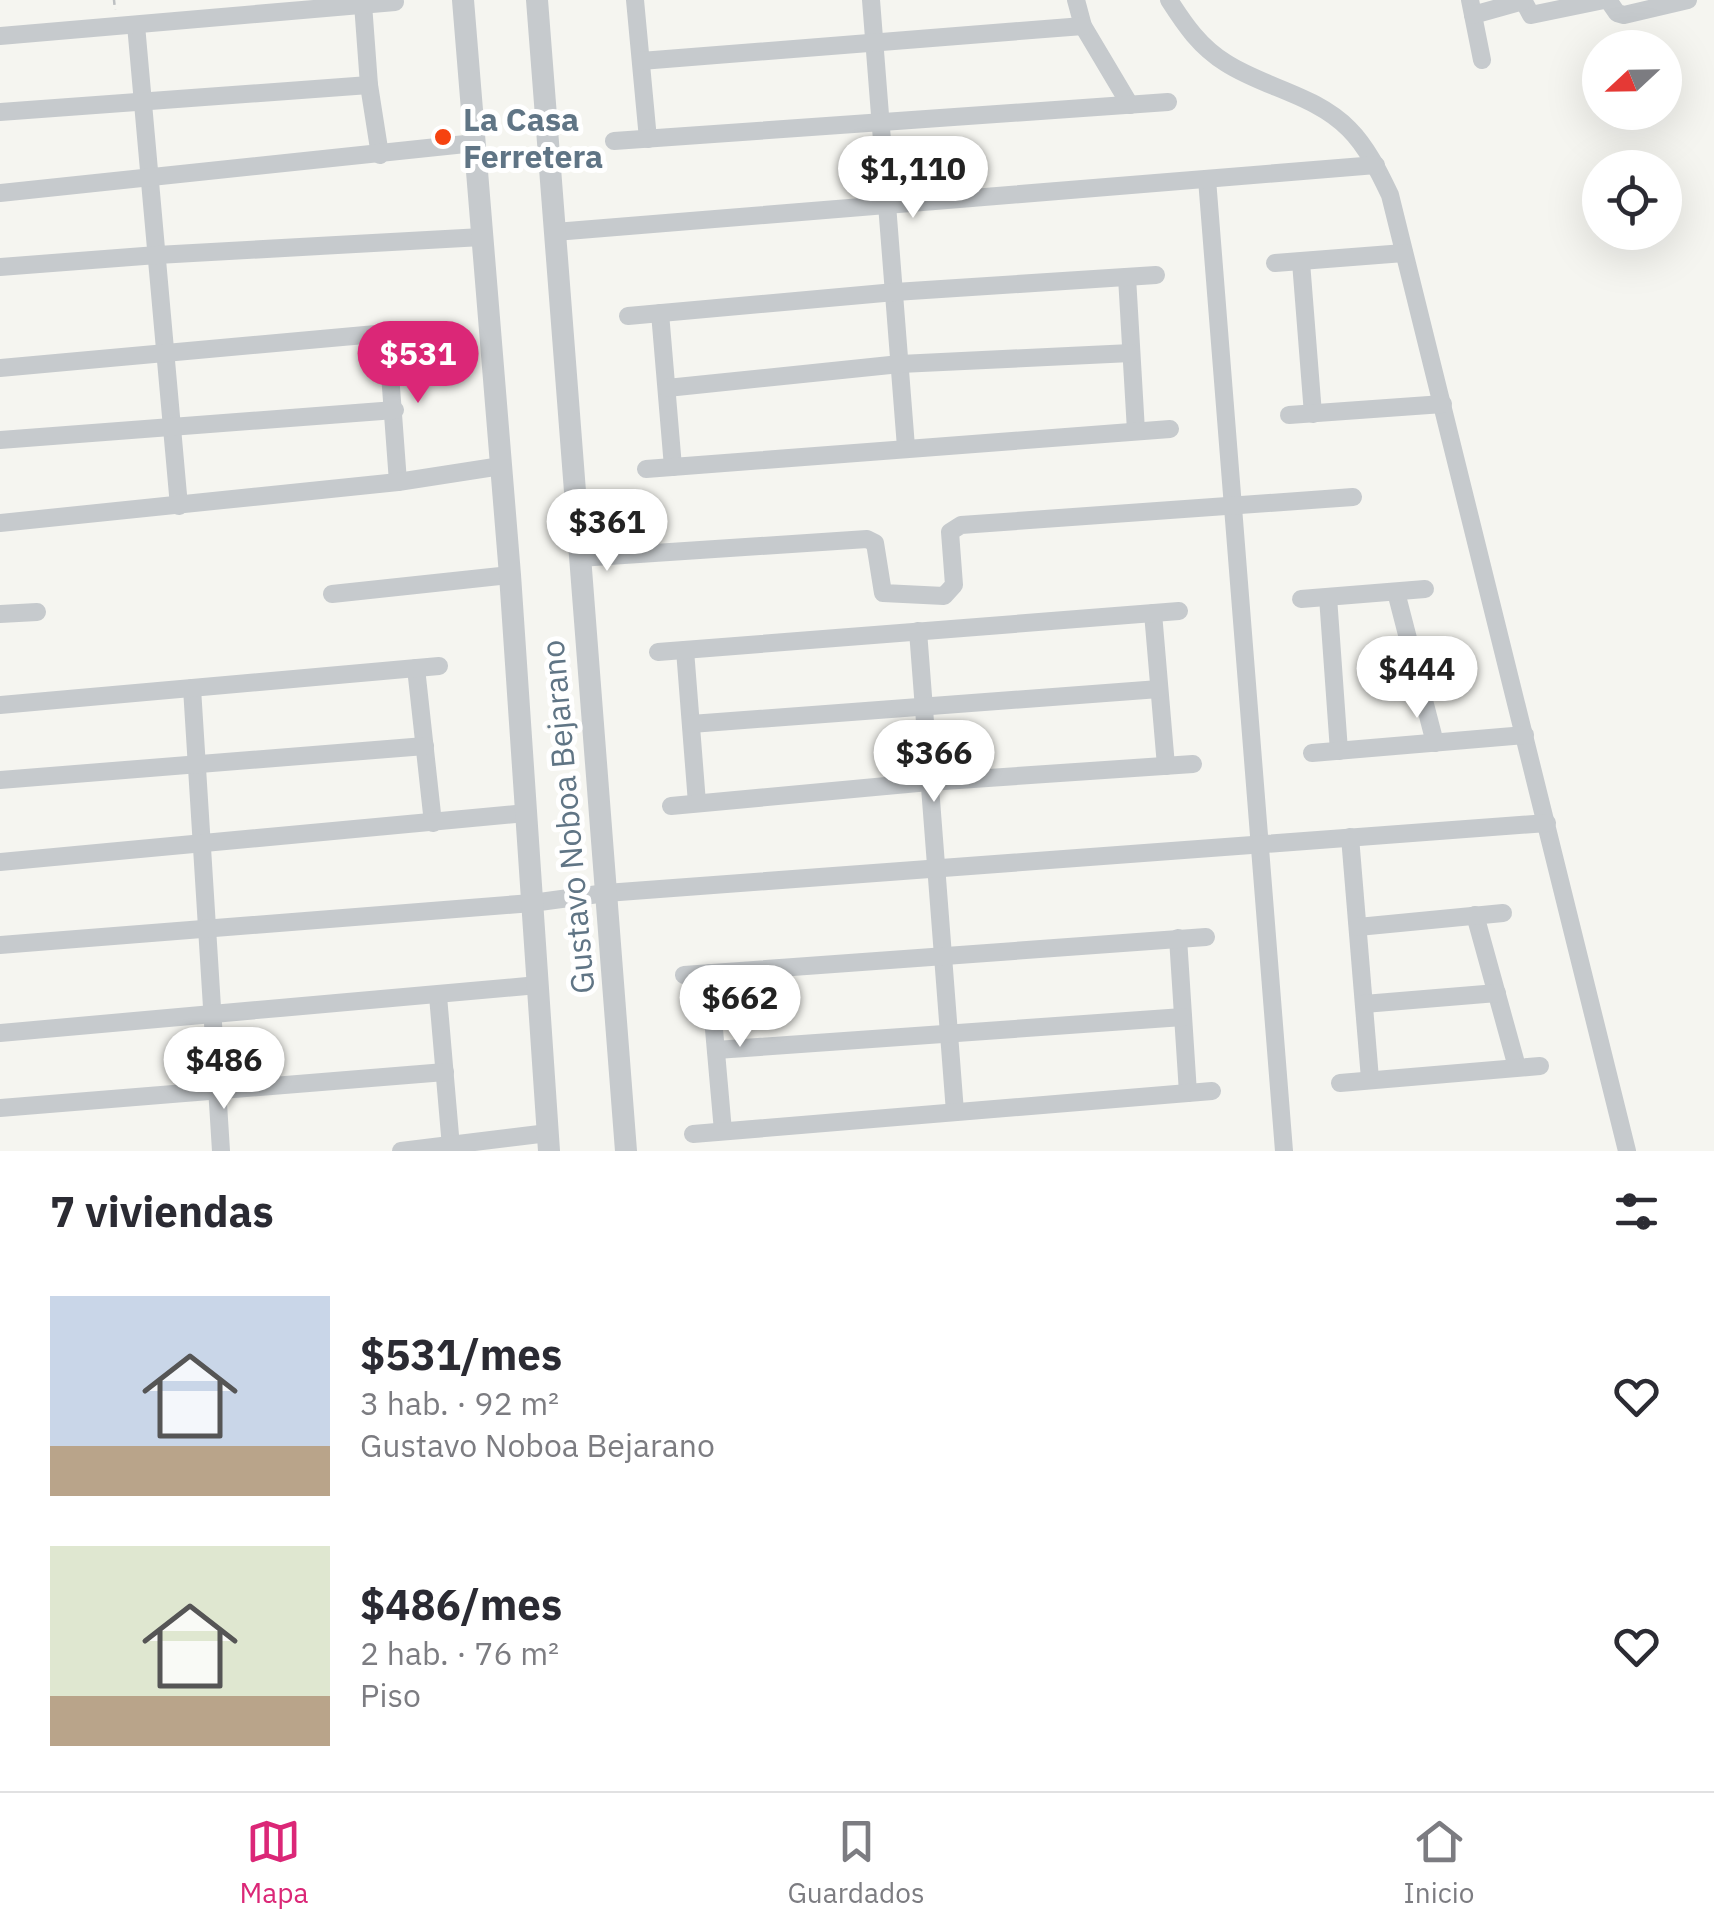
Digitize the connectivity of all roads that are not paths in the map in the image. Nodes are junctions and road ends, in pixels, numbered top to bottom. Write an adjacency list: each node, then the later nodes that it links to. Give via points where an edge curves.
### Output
1 (463, 0): 27 (street, Gustavo Noboa Bejarano)
2 (537, 0): 34 (street, Gustavo Noboa Bejarano)
3 (635, 0): 18 (street)
4 (872, 0): 16 (street)
5 (1076, 0): 14 (street)
6 (1170, 0): 29 (street, via 1189,33 1225,63 1308,100 1348,128)
7 (1606, 0): 8 (street, via 1624,15); 9 (street, via 1531,15)
8 (1688, 0)
9 (1523, 1): 12 (street)
10 (395, 2): 11 (street)
11 (363, 4): 13 (street); 19 (street)
12 (1472, 7): 17 (street)
13 (136, 24): 15 (street); 20 (street)
14 (1083, 26): 16 (street); 22 (street)
15 (0, 36)
16 (875, 42): 18 (street); 24 (street)
17 (1482, 60)
18 (641, 62): 25 (street)
19 (369, 84): 20 (street); 28 (street)
20 (142, 101): 23 (street); 31 (street)
21 (1168, 102): 22 (street)
22 (1130, 105): 24 (street)
23 (0, 112)
24 (882, 123): 25 (street); 33 (street)
25 (648, 139): 26 (street)
26 (614, 142)
27 (475, 143): 28 (street); 35 (street, Gustavo Noboa Bejarano)
28 (380, 155): 31 (street)
29 (1376, 166): 30 (street); 36 (street)
30 (1207, 179): 33 (street); 67 (street)
31 (149, 180): 32 (street); 37 (street)
32 (0, 193)
33 (888, 205): 34 (street); 43 (street)
34 (555, 232): 70 (street, Gustavo Noboa Bejarano)
35 (482, 237): 37 (street); 62 (street, Gustavo Noboa Bejarano)
36 (1404, 253): 38 (street); 53 (street)
37 (157, 254): 40 (street); 48 (street)
38 (1301, 262): 39 (street); 55 (street)
39 (1274, 264)
40 (0, 267)
41 (1156, 275): 42 (street)
42 (1126, 277): 43 (street); 49 (street)
43 (895, 292): 44 (street); 50 (street)
44 (660, 313): 45 (street); 52 (street)
45 (628, 316)
46 (420, 330): 47 (street)
47 (387, 333): 48 (street); 54 (street)
48 (166, 352): 51 (street); 57 (street)
49 (1132, 353): 50 (street); 59 (street)
50 (900, 364): 52 (street); 61 (street)
51 (0, 368)
52 (667, 388): 63 (street)
53 (1442, 404): 55 (street); 91 (street)
54 (395, 410): 57 (street); 65 (street)
55 (1313, 414): 56 (street)
56 (1289, 415)
57 (172, 426): 60 (street); 68 (street)
58 (1170, 428): 59 (street)
59 (1136, 431): 61 (street)
60 (0, 440)
61 (906, 447): 63 (street)
62 (501, 466): 65 (street); 71 (street, Gustavo Noboa Bejarano)
63 (673, 467): 64 (street)
64 (646, 469)
65 (398, 482): 68 (street)
66 (1352, 497): 67 (street)
67 (1233, 505): 70 (street, via 961,525 950,532 954,585 944,596 883,593 875,543 867,539); 108 (street)
68 (179, 506): 69 (street)
69 (0, 523)
70 (579, 558): 111 (street, Gustavo Noboa Bejarano)
71 (510, 575): 74 (street); 103 (street, Gustavo Noboa Bejarano)
72 (1425, 589): 73 (street)
73 (1396, 592): 75 (street); 92 (street)
74 (332, 594)
75 (1328, 597): 76 (street); 94 (street)
76 (1301, 599)
77 (1179, 611): 79 (street)
78 (37, 612): 80 (street)
79 (1153, 613): 81 (street); 87 (street)
80 (0, 614)
81 (918, 631): 82 (street); 89 (street)
82 (685, 650): 83 (street); 90 (street)
83 (658, 652)
84 (439, 666): 85 (street)
85 (416, 668): 86 (street); 93 (street)
86 (192, 688): 88 (street); 96 (street)
87 (1159, 688): 89 (street); 98 (street)
88 (0, 705)
89 (923, 706): 90 (street); 100 (street)
90 (691, 724): 101 (street)
91 (1525, 736): 92 (street); 105 (street)
92 (1436, 743): 94 (street)
93 (425, 746): 96 (street); 104 (street)
94 (1338, 751): 95 (street)
95 (1312, 753)
96 (197, 764): 99 (street); 107 (street)
97 (1193, 764): 98 (street)
98 (1166, 766): 100 (street)
99 (0, 780)
100 (929, 782): 101 (street); 110 (street)
101 (697, 803): 102 (street)
102 (671, 806)
103 (526, 812): 104 (street); 112 (street, Gustavo Noboa Bejarano)
104 (433, 823): 107 (street)
105 (1547, 823): 106 (street); 150 (street)
106 (1350, 838): 108 (street); 115 (street)
107 (203, 844): 109 (street); 116 (street)
108 (1260, 844): 110 (street); 149 (street)
109 (0, 862)
110 (935, 868): 111 (street); 120 (street)
111 (606, 893): 112 (street); 148 (street, Gustavo Noboa Bejarano)
112 (532, 903): 116 (street); 123 (street, Gustavo Noboa Bejarano)
113 (1503, 913): 114 (street)
114 (1476, 916): 115 (street); 124 (street)
115 (1358, 927): 126 (street)
116 (206, 929): 119 (street); 127 (street)
117 (1206, 936): 118 (street)
118 (1178, 938): 120 (street); 128 (street)
119 (0, 945)
120 (942, 954): 121 (street); 129 (street)
121 (710, 973): 122 (street); 131 (street)
122 (684, 975)
123 (538, 985): 125 (street); 144 (street, Gustavo Noboa Bejarano)
124 (1497, 993): 126 (street); 133 (street)
125 (438, 996): 127 (street); 134 (street)
126 (1364, 1004): 135 (street)
127 (212, 1015): 130 (street); 137 (street)
128 (1183, 1017): 129 (street); 139 (street)
129 (948, 1032): 131 (street); 141 (street)
130 (0, 1034)
131 (716, 1050): 142 (street)
132 (1540, 1066): 133 (street)
133 (1517, 1067): 135 (street)
134 (445, 1072): 137 (street); 145 (street)
135 (1370, 1079): 136 (street)
136 (1340, 1082)
137 (216, 1089): 140 (street); 146 (street)
138 (1212, 1091): 139 (street)
139 (1188, 1093): 141 (street)
140 (0, 1108)
141 (955, 1112): 142 (street)
142 (722, 1132): 143 (street)
143 (693, 1134)
144 (548, 1142): 145 (street)
145 (451, 1147): 147 (street)
146 (221, 1151)
147 (401, 1151)
148 (626, 1151)
149 (1284, 1151)
150 (1628, 1151)

